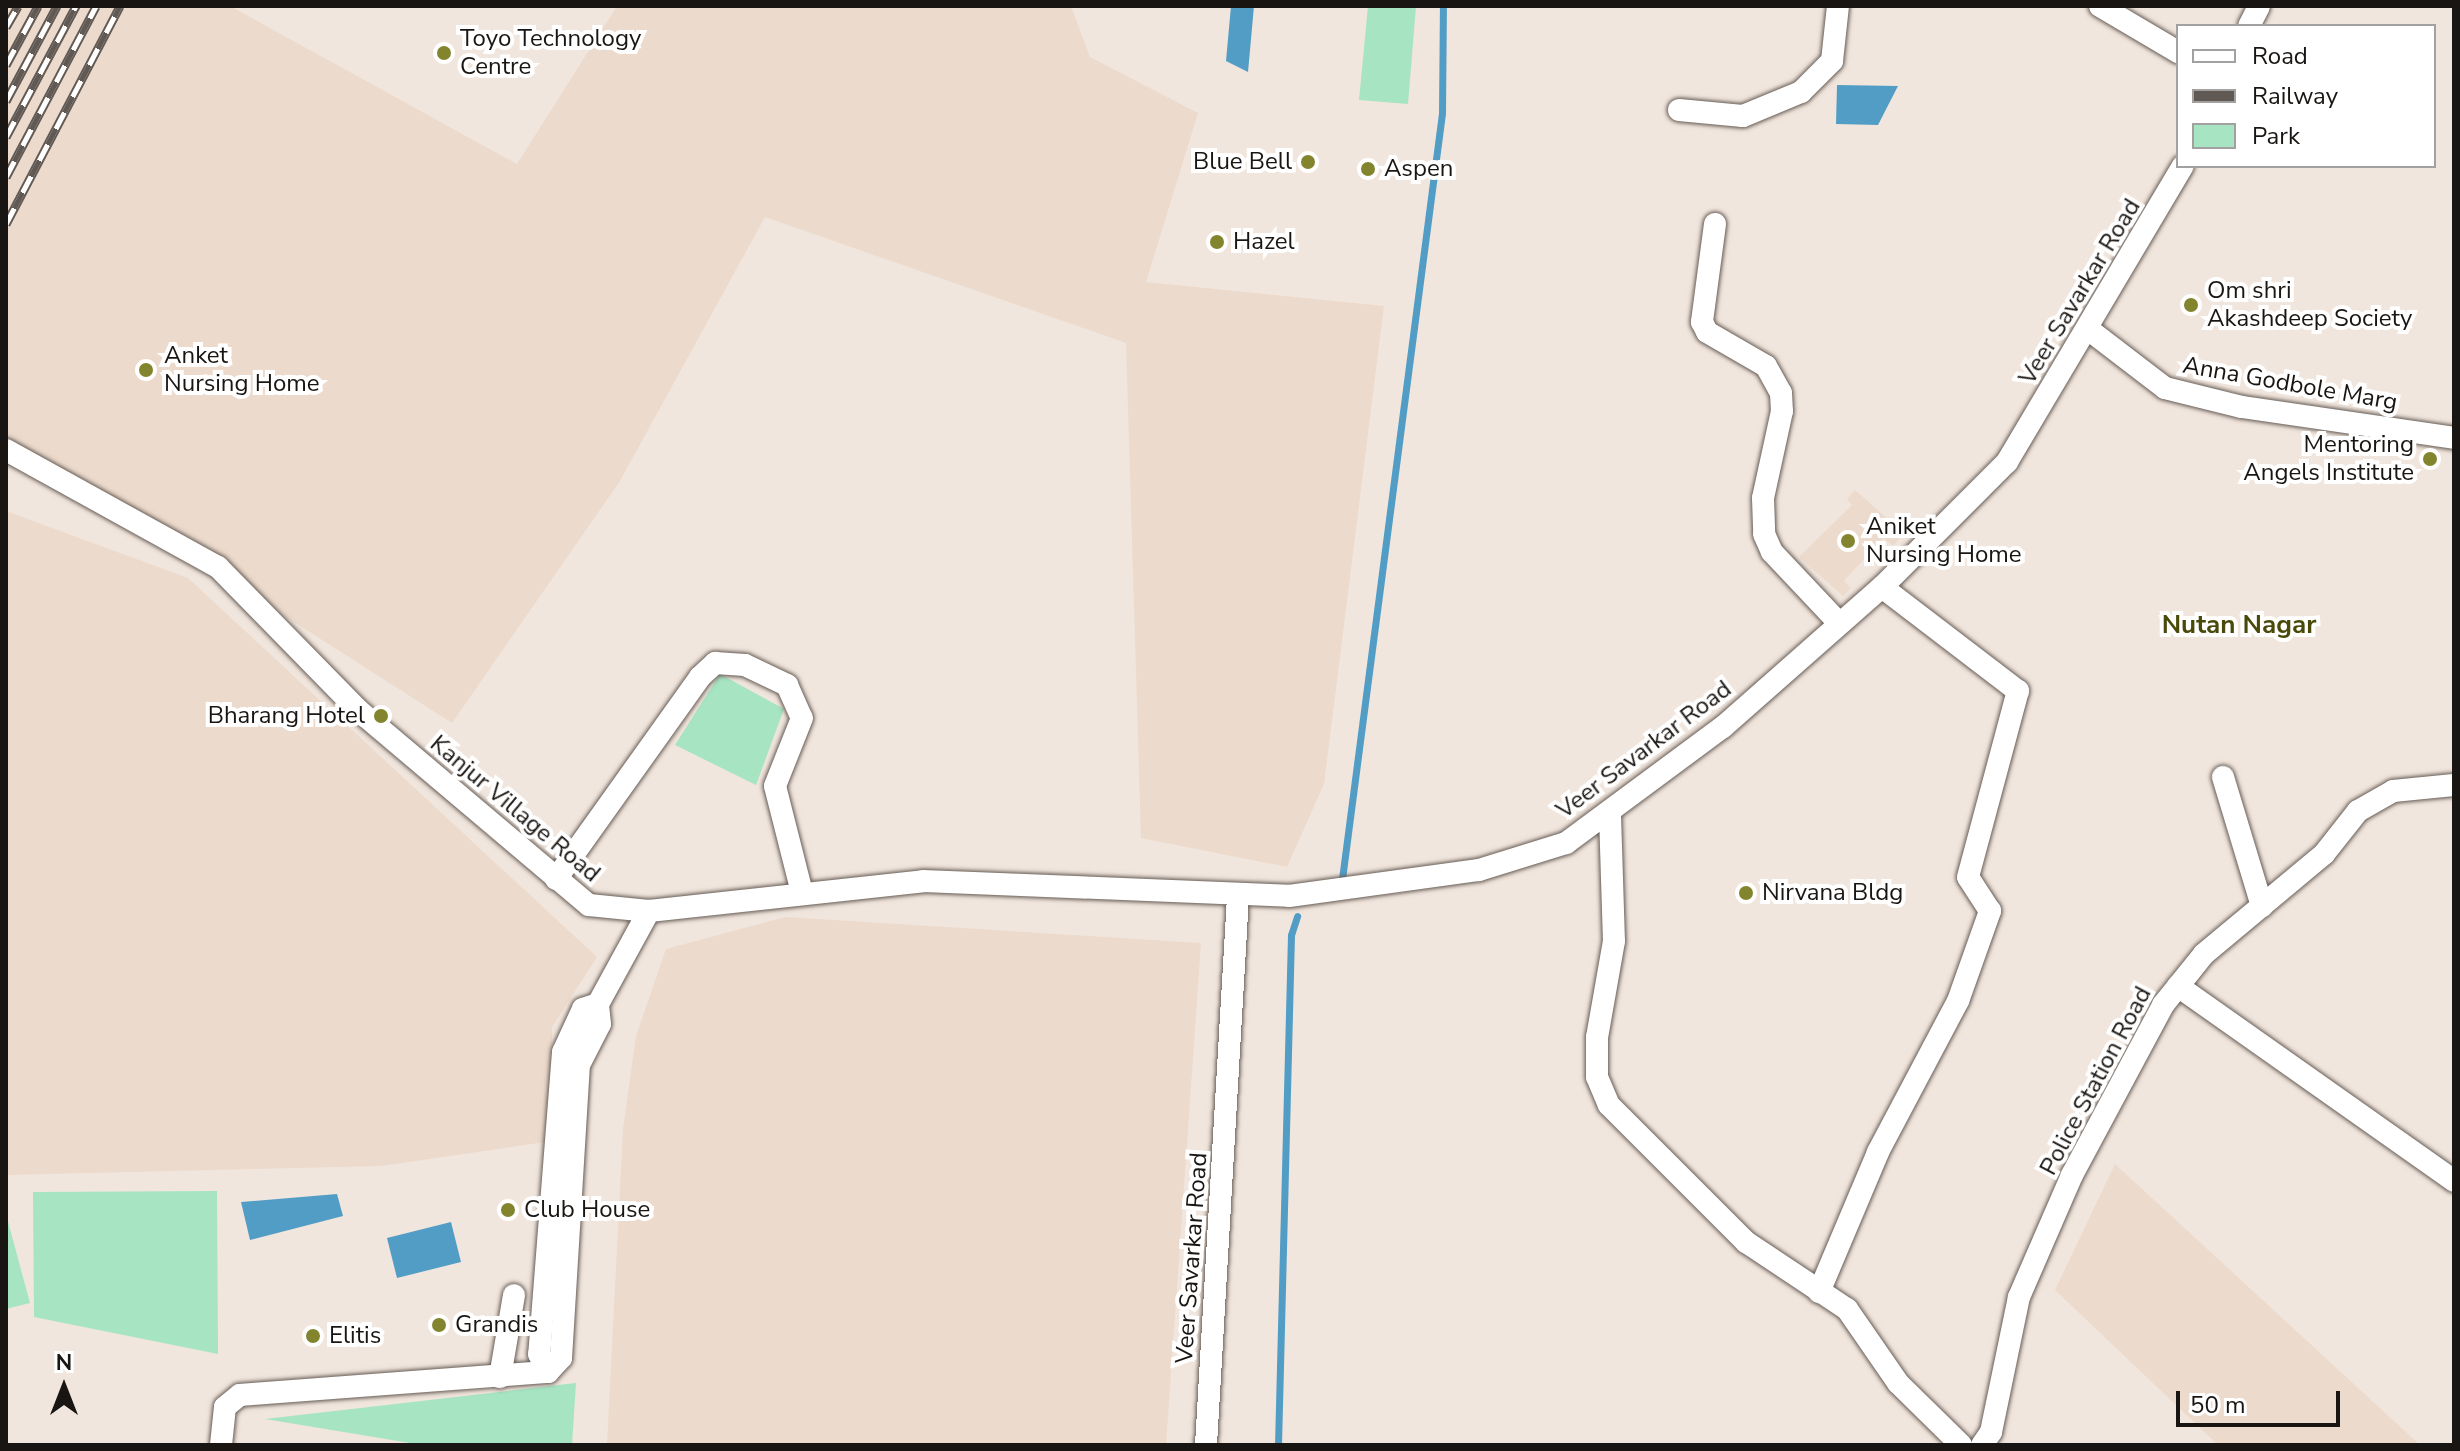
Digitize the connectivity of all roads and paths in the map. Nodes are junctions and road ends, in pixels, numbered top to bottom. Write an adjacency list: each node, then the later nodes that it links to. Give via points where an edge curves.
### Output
1 (1838, 6): 6 (street, via 1832,61 1801,92 1743,116)
2 (2100, 6): 5 (street)
3 (2259, 6): 4 (street)
4 (2250, 24)
5 (2176, 51)
6 (1679, 110)
7 (2182, 168): 9 (street, Veer Savarkar Road)
8 (1715, 224): 13 (street, via 1702,322 1707,332 1766,366 1781,393 1782,411 1763,498 1764,534 1772,552)
9 (2088, 329): 10 (street, Anna Godbole Marg, via 2165,388 2242,407); 12 (street, Veer Savarkar Road, via 2007,462)
10 (2454, 438)
11 (6, 450): 17 (street, Kanjur Village Road, via 218,567 358,710)
12 (1882, 587): 13 (street, Veer Savarkar Road); 24 (street, via 2018,691 1968,877 1990,911 1958,1001 1878,1152)
13 (1839, 623): 16 (street, Veer Savarkar Road, via 1723,727)
14 (2223, 777): 20 (street)
15 (2454, 785): 20 (street, Police Station Road, via 2393,791 2358,811 2324,854)
16 (1610, 815): 19 (street, Veer Savarkar Road, via 1566,843 1479,870); 24 (street, via 1614,941 1597,1037 1597,1077 1609,1105 1746,1242)
17 (556, 879): 18 (street, via 715,663 745,665 787,685 802,718 775,786); 21 (street, Kanjur Village Road, via 589,905)
18 (802, 893): 19 (street, Kanjur Village Road, via 923,881); 21 (street, Kanjur Village Road)
19 (1238, 905): 28 (street, Veer Savarkar Road)
20 (2262, 906): 22 (street, Police Station Road, via 2204,954)
21 (649, 911): 26 (street, via 598,1004 583,1009 563,1052 561,1358 548,1372)
22 (2178, 986): 23 (street); 30 (street, Police Station Road, via 2072,1175 2019,1297 1991,1432)
23 (2454, 1181)
24 (1819, 1292): 29 (street, via 1847,1309 1898,1383)
25 (514, 1295): 26 (street)
26 (500, 1377): 27 (street, via 240,1395 225,1407)
27 (221, 1445)
28 (1206, 1445)
29 (1961, 1445)
30 (1982, 1445)

